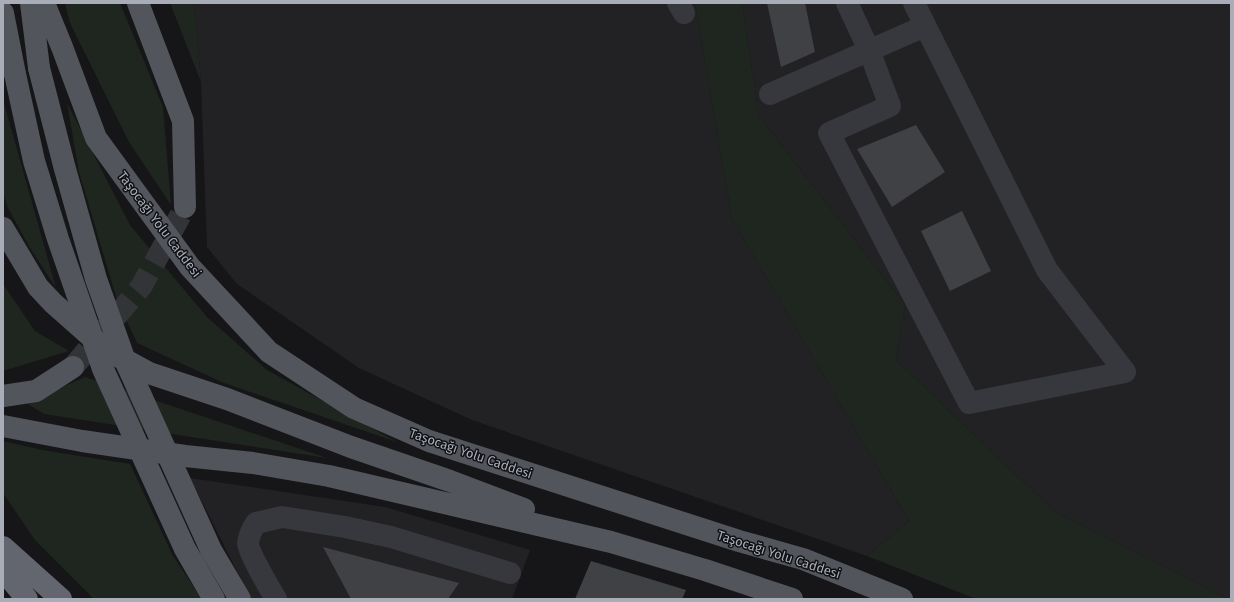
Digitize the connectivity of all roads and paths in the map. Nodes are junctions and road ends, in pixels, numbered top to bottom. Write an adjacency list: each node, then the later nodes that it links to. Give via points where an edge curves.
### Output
1 (31, 3): 22 (main road, bridge, via 40,68 96,279 124,358 210,550)
2 (44, 3): 25 (main road, Taşocağı Yolu Caddesi, via 96,138 190,268 269,352 354,408 429,441 803,560)
3 (138, 3): 10 (main road, via 183,122)
4 (847, 3): 8 (lane)
5 (914, 3): 7 (lane)
6 (3, 13): 21 (main road, bridge, via 34,161 103,369 185,549)
7 (926, 26): 8 (lane); 8 (lane, via 1047,270 1125,372 969,403 828,133 890,106)
8 (869, 50): 9 (lane)
9 (770, 94)
10 (185, 207)
11 (3, 228): 15 (main road, via 38,287 53,303 105,349 149,373 226,399)
12 (73, 367): 13 (main road, via 36,391)
13 (3, 396)
14 (3, 426): 15 (main road, via 82,441 253,463 328,476)
15 (611, 542): 24 (main road)
16 (3, 547): 20 (highway)
17 (3, 570): 19 (highway)
18 (510, 573): 23 (lane, via 391,537 282,517 256,523 250,533 248,545)
19 (28, 599)
20 (61, 599)
21 (214, 599)
22 (240, 599)
23 (276, 599)
24 (792, 599)
25 (902, 599)

